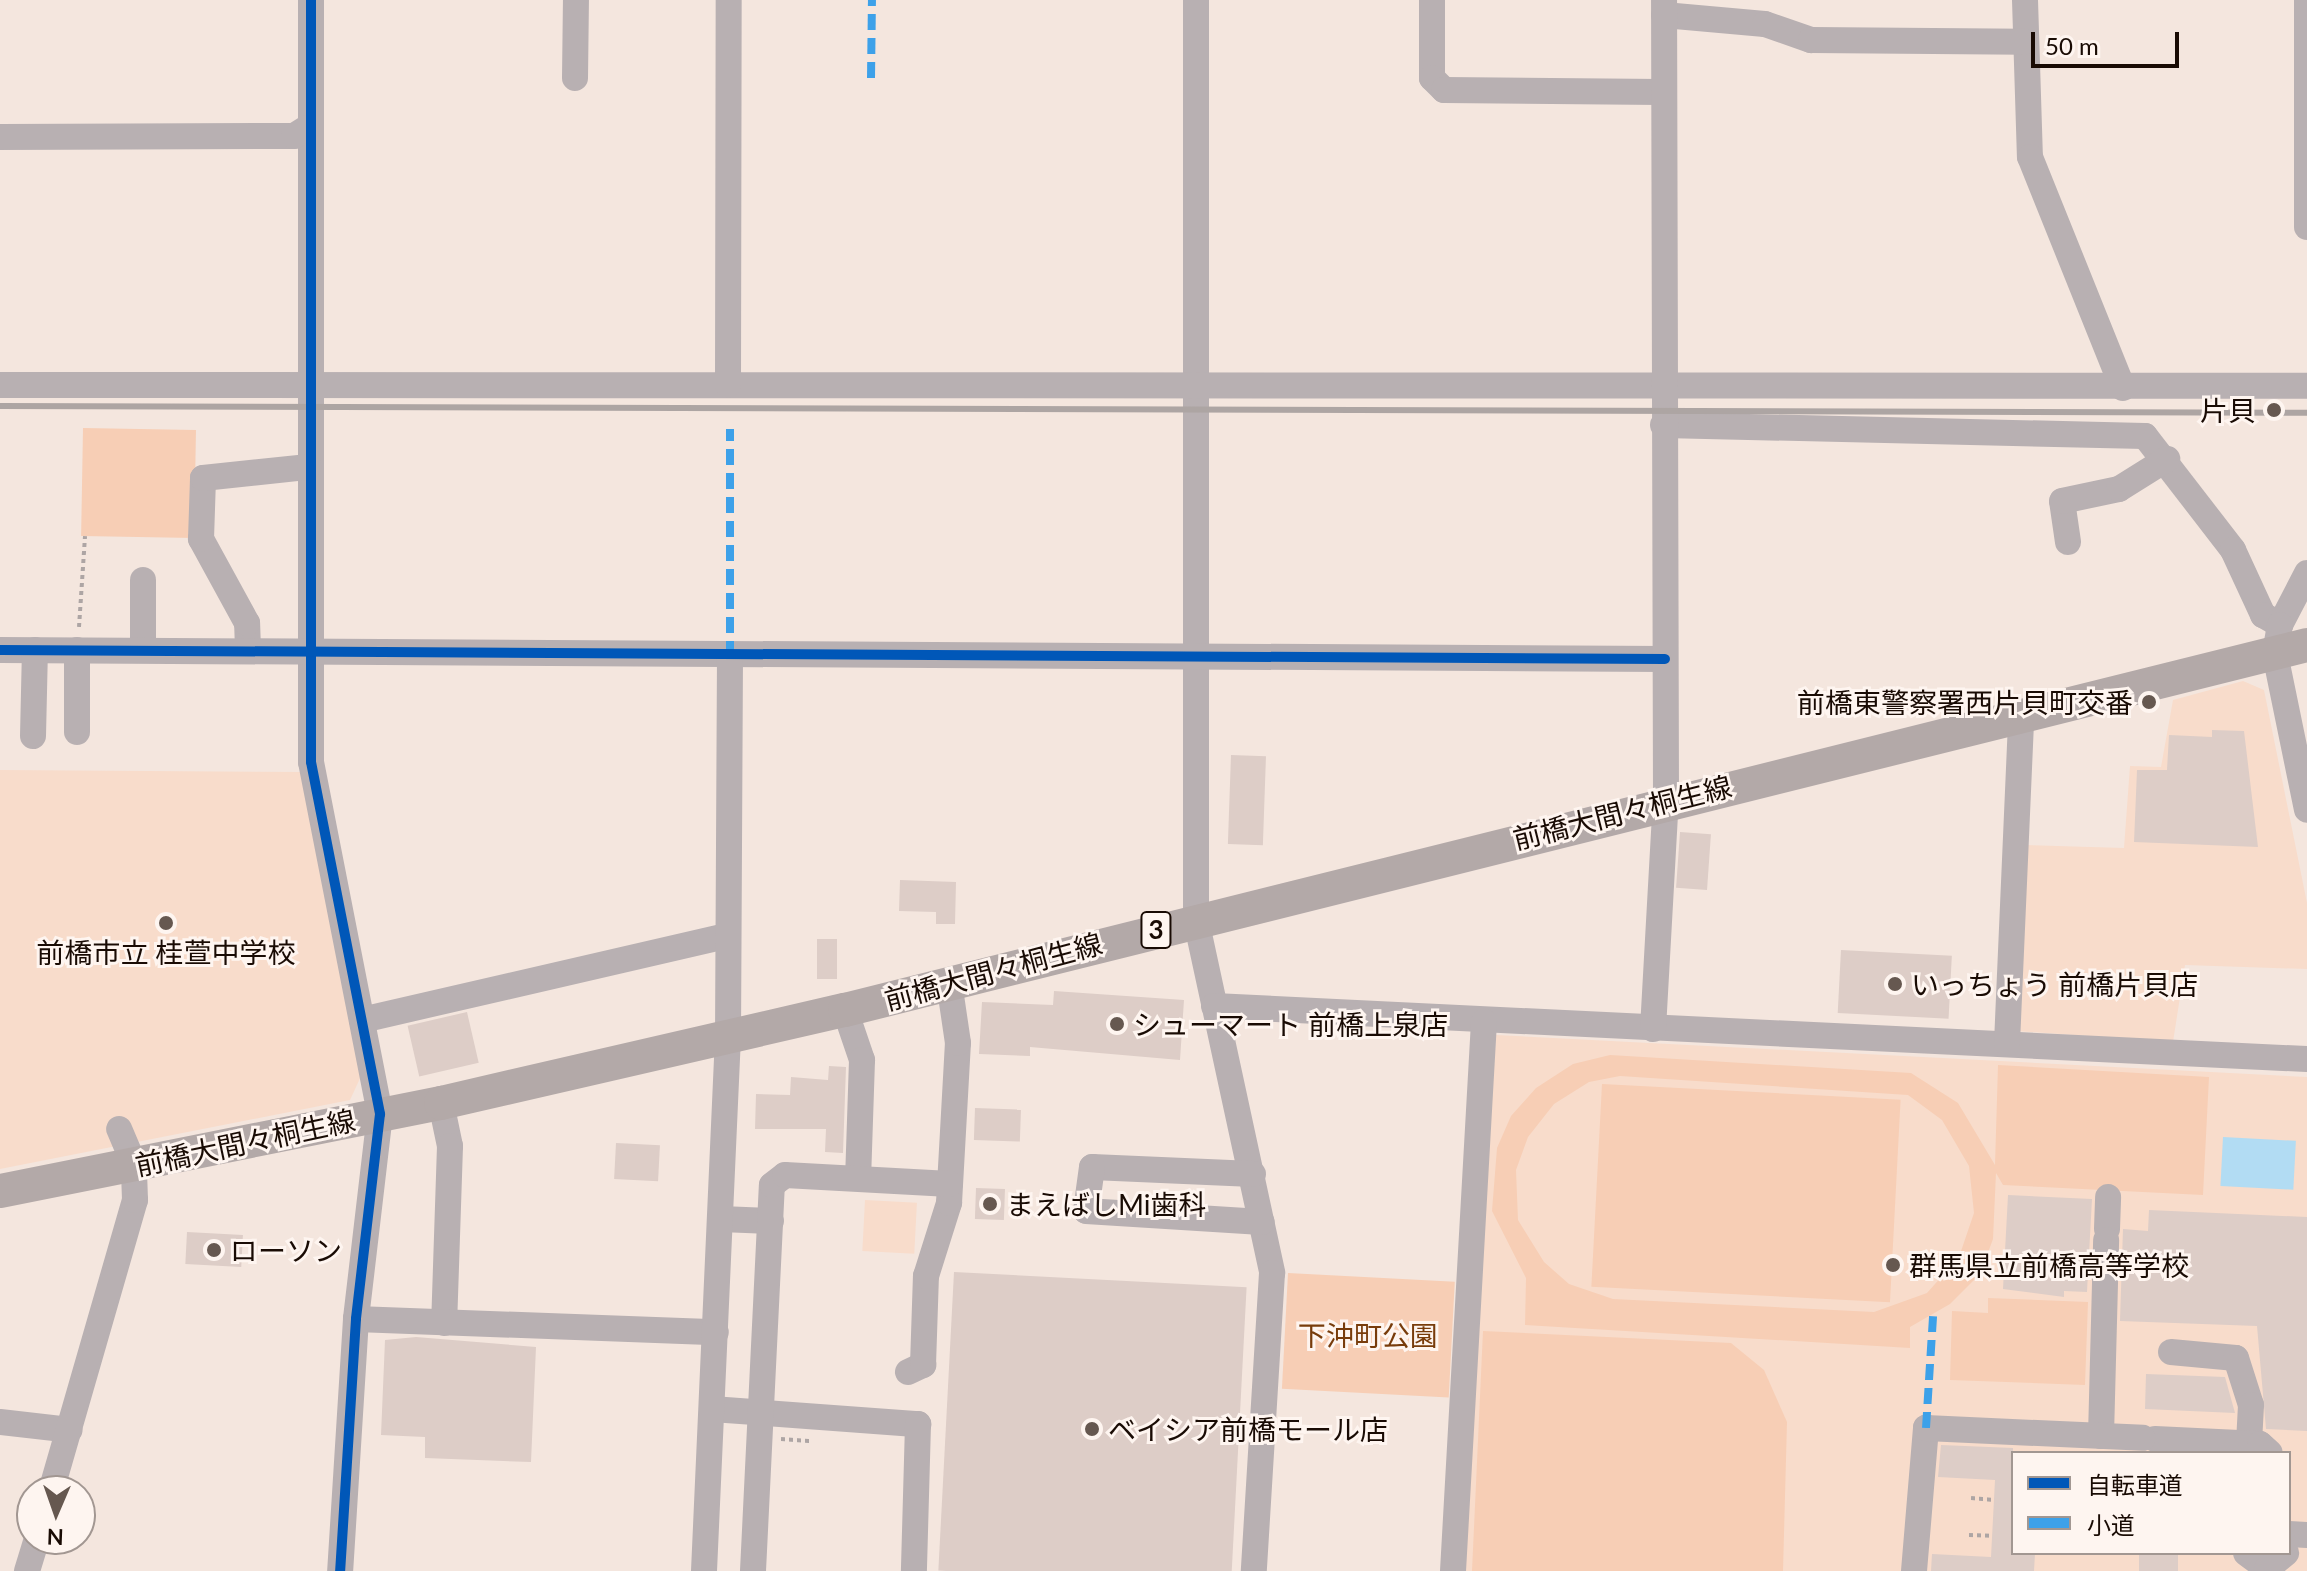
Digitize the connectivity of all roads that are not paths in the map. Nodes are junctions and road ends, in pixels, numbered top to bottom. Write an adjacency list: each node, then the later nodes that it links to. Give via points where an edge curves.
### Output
1 (311, 0): 13 (street)
2 (576, 0): 11 (street)
3 (729, 0): 18 (street)
4 (1196, 0): 20 (street)
5 (1432, 0): 12 (street, via 1432,78 1444,90)
6 (2025, 0): 10 (street)
7 (2307, 0): 9 (street)
8 (1664, 8): 10 (street, via 1765,24 1811,40); 12 (street)
9 (2307, 21): 15 (street)
10 (2024, 42): 22 (street, via 2030,157)
11 (575, 78)
12 (1661, 92): 19 (street)
13 (307, 128): 14 (street, via 294,136); 16 (street)
14 (0, 137)
15 (2307, 227)
16 (307, 383): 17 (street); 18 (street); 25 (street)
17 (0, 385)
18 (728, 385): 20 (street)
19 (1662, 385): 20 (street); 22 (street); 23 (street)
20 (1196, 386): 38 (street)
21 (2307, 386): 22 (street)
22 (2123, 388)
23 (1663, 425): 24 (street, via 2150,438); 37 (street)
24 (2167, 459): 26 (street, via 2119,489 2062,501); 29 (street, via 2243,567 2263,615)
25 (308, 467): 31 (street, via 203,478 201,539 247,623); 32 (street)
26 (2068, 542)
27 (2307, 573): 29 (street)
28 (143, 580): 30 (street)
29 (2287, 641): 39 (main road, 前橋大間々桐生線 / 3); 43 (street)
30 (143, 649): 31 (street); 35 (street)
31 (248, 649): 32 (street)
32 (307, 649): 36 (street); 49 (street, via 311,762)
33 (0, 650): 34 (street)
34 (35, 650): 35 (street); 41 (street)
35 (77, 650): 40 (street)
36 (730, 657): 38 (street); 45 (street)
37 (1665, 659): 38 (street); 42 (street)
38 (1196, 660): 44 (street)
39 (2021, 716): 42 (main road, 前橋大間々桐生線 / 3); 53 (street)
40 (77, 732)
41 (33, 736)
42 (1666, 800): 44 (main road, 前橋大間々桐生線 / 3); 51 (street)
43 (2307, 810)
44 (1196, 920): 46 (main road, 前橋大間々桐生線 / 3); 47 (street)
45 (726, 936): 49 (street); 52 (street)
46 (949, 982): 48 (main road, 前橋大間々桐生線 / 3); 61 (street, via 958,1043)
47 (1214, 1006): 50 (street, via 1470,1015); 59 (street)
48 (845, 1010): 52 (main road, 前橋大間々桐生線 / 3); 60 (street, via 862,1060)
49 (362, 1020): 56 (street)
50 (1484, 1022): 51 (street); 84 (street)
51 (1653, 1029): 53 (street)
52 (728, 1037): 55 (main road, 前橋大間々桐生線 / 3); 64 (street)
53 (2007, 1043): 54 (street)
54 (2307, 1059)
55 (441, 1103): 56 (main road, 前橋大間々桐生線 / 3); 68 (street, via 450,1146)
56 (380, 1114): 58 (main road, 前橋大間々桐生線 / 3); 67 (street)
57 (119, 1129): 58 (street)
58 (134, 1164): 62 (main road, 前橋大間々桐生線 / 3); 75 (street, via 133,1209)
59 (1253, 1174): 66 (street); 66 (street, via 1092,1167 1086,1211)
60 (858, 1178): 61 (street); 65 (street, via 777,1178)
61 (950, 1184): 71 (street, via 926,1276 923,1365)
62 (0, 1191)
63 (2108, 1197): 76 (street)
64 (721, 1219): 65 (street); 69 (street)
65 (771, 1221): 73 (street)
66 (1262, 1222): 83 (street, via 1272,1273)
67 (356, 1319): 68 (street); 79 (street)
68 (444, 1323): 69 (street)
69 (716, 1332): 72 (street)
70 (2171, 1352): 77 (street, via 2236,1358)
71 (908, 1372)
72 (712, 1409): 73 (street); 80 (street)
73 (762, 1411): 81 (street); 82 (street, via 918,1424)
74 (0, 1422): 75 (street)
75 (70, 1430): 78 (street)
76 (2101, 1436): 77 (street); 85 (street, via 1926,1428)
77 (2259, 1448)
78 (56, 1475)
79 (340, 1571)
80 (704, 1571)
81 (753, 1571)
82 (914, 1571)
83 (1254, 1571)
84 (1453, 1571)
85 (1914, 1571)

